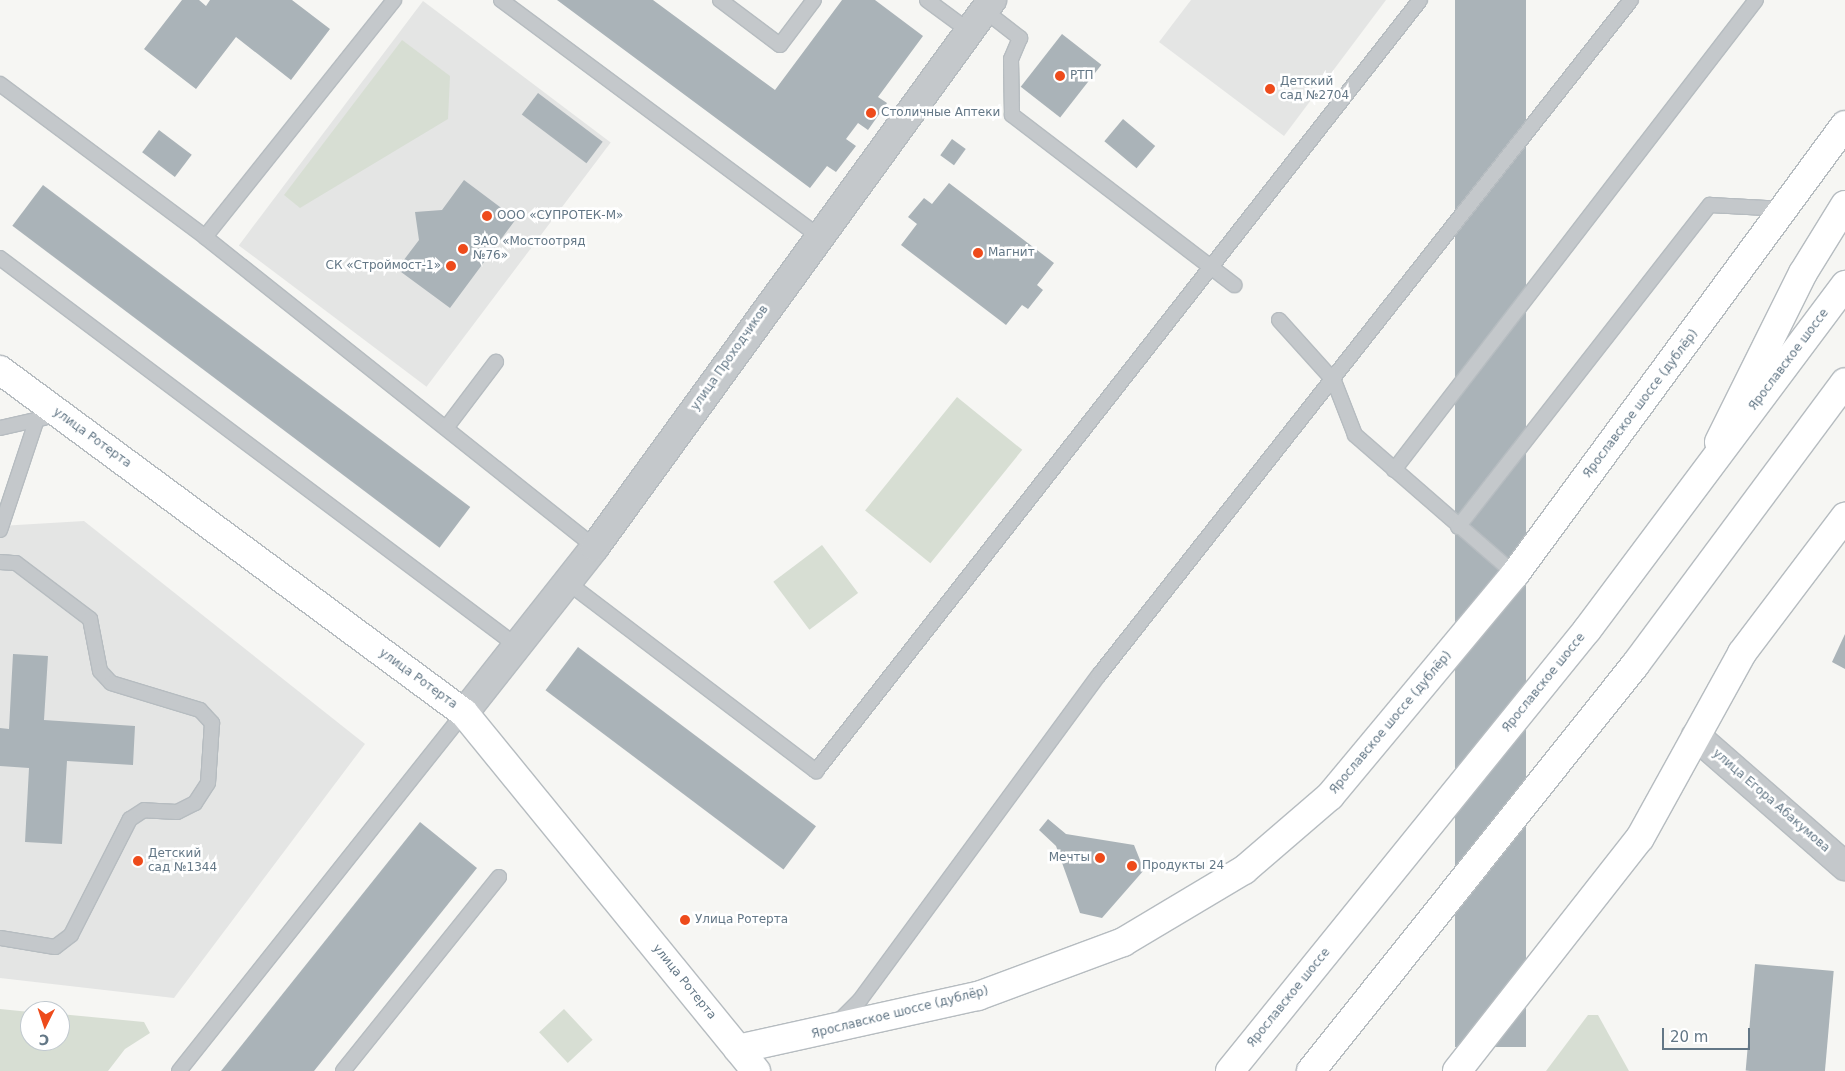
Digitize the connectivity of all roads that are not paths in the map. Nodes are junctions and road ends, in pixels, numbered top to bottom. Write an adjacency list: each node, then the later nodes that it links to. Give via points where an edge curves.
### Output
1 (394, 0): 15 (lane)
2 (501, 0): 14 (lane)
3 (720, 0): 4 (lane, via 780,45)
4 (814, 0)
5 (927, 0): 9 (lane)
6 (1420, 0): 17 (lane)
7 (1630, 0): 23 (lane)
8 (1756, 0): 28 (lane)
9 (981, 14): 14 (street, улица Проходчиков); 17 (lane, via 1020,38 1011,59 1012,115)
10 (0, 84): 15 (lane)
11 (1845, 126): 13 (street, Ярославское шоссе (дублёр))
12 (1845, 205): 29 (street, via 1803,273)
13 (1786, 209): 31 (lane, via 1710,205); 35 (street, Ярославское шоссе (дублёр))
14 (818, 235): 33 (street, улица Проходчиков)
15 (205, 237): 27 (lane)
16 (0, 258): 37 (lane)
17 (1210, 267): 18 (lane); 36 (lane, via 816,771)
18 (1234, 285)
19 (1845, 285): 29 (street, Ярославское шоссе)
20 (1279, 320): 23 (lane)
21 (496, 362): 27 (lane)
22 (0, 370): 25 (street, улица Ротерта)
23 (1334, 381): 28 (lane, via 1355,436); 43 (lane, via 1099,675 860,1000)
24 (1845, 382): 49 (street, via 1635,665)
25 (48, 417): 26 (lane); 32 (lane); 38 (street, улица Ротерта)
26 (0, 428)
27 (446, 428): 33 (lane)
28 (1394, 470): 31 (lane)
29 (1699, 480): 48 (street, Ярославское шоссе, via 1587,630)
30 (1845, 517): 39 (street, via 1742,653)
31 (1458, 527): 35 (lane)
32 (0, 530)
33 (595, 547): 36 (street, улица Проходчиков)
34 (0, 562): 42 (lane, via 16,563 90,618 100,671 111,683 200,710 212,724 208,782 195,803 177,812 144,810 130,819 71,934 55,947)
35 (1515, 574): 43 (street, Ярославское шоссе (дублёр), via 1330,796 1244,870 1123,942 978,996)
36 (568, 582): 37 (street, улица Проходчиков)
37 (516, 646): 38 (street, улица Проходчиков)
38 (464, 713): 44 (street, улица Ротерта); 45 (lane)
39 (1696, 736): 40 (street, улица Егора Абакумова); 50 (street, via 1640,838)
40 (1845, 866)
41 (499, 877): 46 (lane)
42 (0, 938)
43 (829, 1032): 44 (street, Ярославское шоссе (дублёр))
44 (738, 1049): 47 (street, улица Ротерта)
45 (179, 1071)
46 (343, 1071)
47 (756, 1071)
48 (1230, 1071)
49 (1311, 1071)
50 (1457, 1071)

